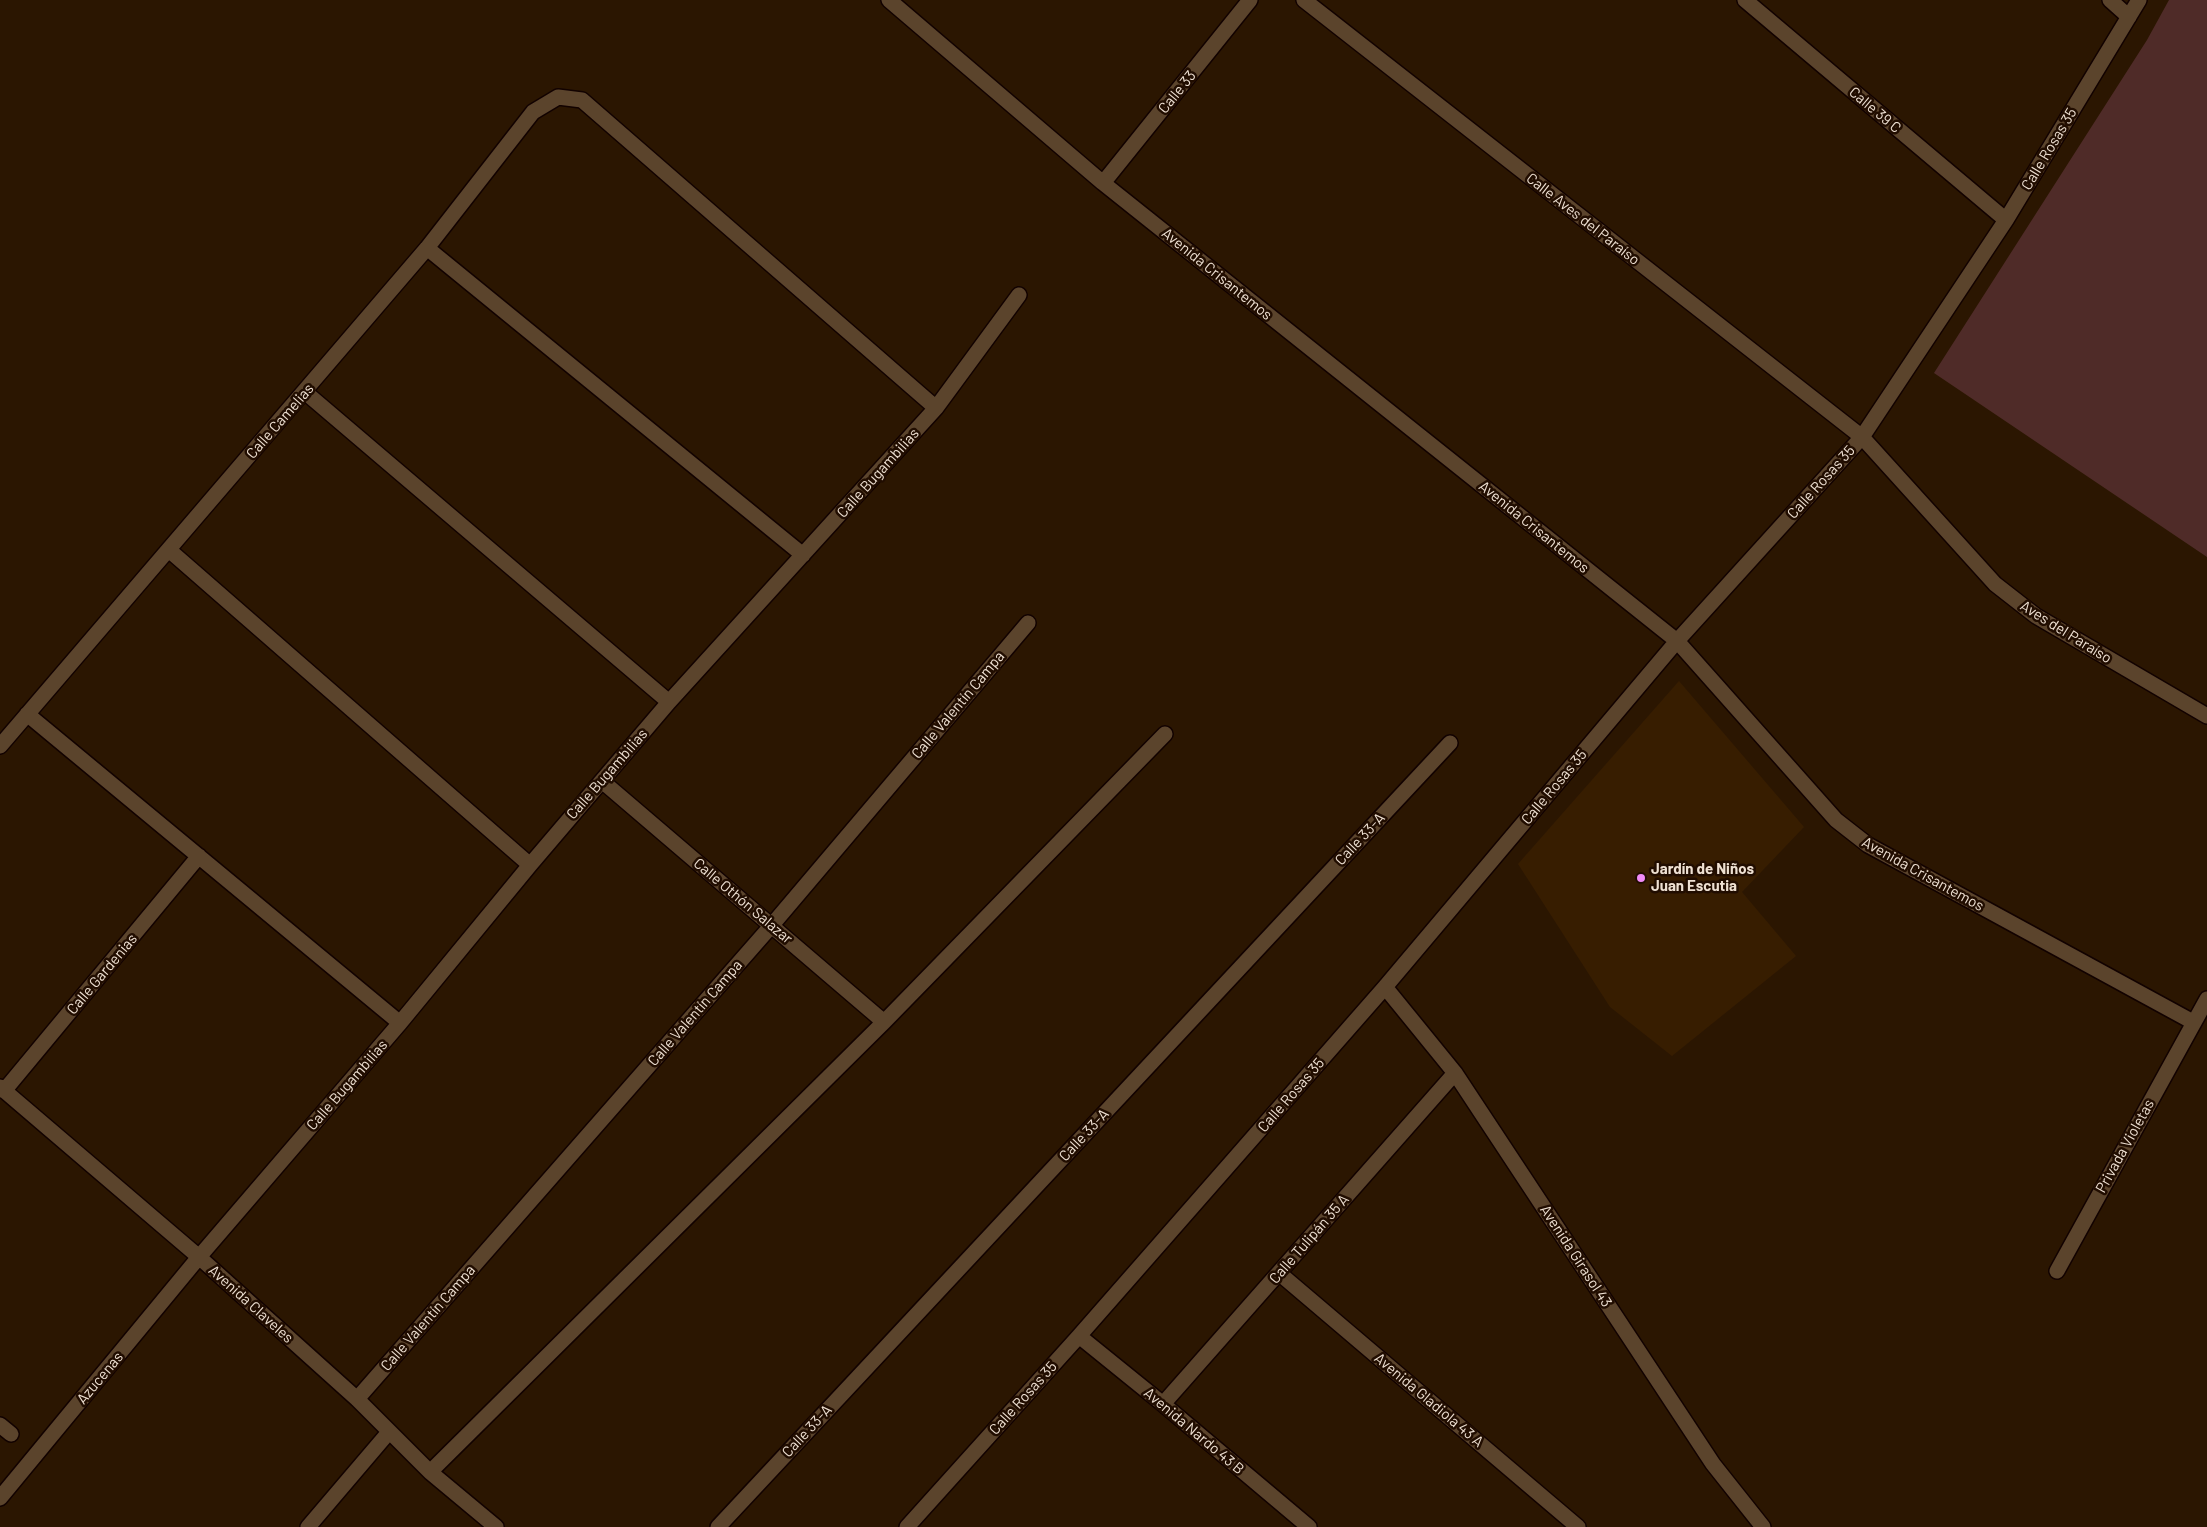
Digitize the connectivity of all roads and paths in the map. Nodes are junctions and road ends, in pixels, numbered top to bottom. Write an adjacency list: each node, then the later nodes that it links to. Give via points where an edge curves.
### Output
1 (889, 0): 8 (street, Avenida Crisantemos)
2 (1250, 0): 8 (street, Calle 33)
3 (1304, 0): 14 (street, Calle Aves del Paraíso)
4 (1745, 0): 9 (street, Calle 39 C)
5 (2110, 0): 7 (street)
6 (2139, 0): 7 (street, Calle Rosas 35)
7 (2129, 17): 9 (street, Calle Rosas 35)
8 (1103, 183): 18 (street, Avenida Crisantemos)
9 (2006, 220): 14 (street, Calle Rosas 35)
10 (427, 248): 12 (street, Calle Camelias); 13 (street, Calle Camelias, via 533,112 558,97 582,100); 16 (street)
11 (1019, 296): 13 (street, Calle Bugambilias)
12 (305, 392): 15 (street, Calle Camelias); 19 (street)
13 (936, 408): 16 (street, Calle Bugambilias)
14 (1862, 437): 18 (street, Calle Rosas 35); 21 (street, Aves del Paraíso, via 1995,584 2036,616)
15 (170, 550): 20 (street, Calle Camelias); 27 (street)
16 (803, 555): 19 (street, Calle Bugambilias)
17 (1028, 623): 28 (street, Calle Valentín Campa)
18 (1678, 641): 29 (street, Calle Rosas 35); 32 (street, Avenida Crisantemos, via 1836,820 1868,845)
19 (669, 702): 25 (street, Calle Bugambilias)
20 (27, 714): 24 (street, Calle Camelias); 26 (street)
21 (2207, 716)
22 (1165, 734): 31 (street)
23 (1450, 744): 47 (street, Calle 33-A)
24 (0, 746)
25 (602, 781): 27 (street, Calle Bugambilias); 28 (street, Calle Othón Salazar)
26 (200, 856): 33 (street); 35 (street, Calle Gardenias)
27 (530, 865): 33 (street, Calle Bugambilias)
28 (772, 925): 31 (street, Calle Othón Salazar); 40 (street, Calle Valentín Campa)
29 (1386, 987): 34 (street, Avenida Girasol 43); 39 (street, Calle Rosas 35)
30 (2207, 998): 32 (street, Privada Violetas)
31 (884, 1022): 43 (street)
32 (2194, 1022): 37 (street, Privada Violetas)
33 (400, 1023): 36 (street, Calle Bugambilias)
34 (1455, 1073): 38 (street, Calle Tulipán 35 A); 51 (street, Avenida Girasol 43, via 1713,1464)
35 (2, 1089): 36 (street, Avenida Claveles)
36 (200, 1257): 40 (street, Avenida Claveles); 44 (street, Azucenas)
37 (2057, 1271)
38 (1279, 1273): 41 (street, Calle Tulipán 35 A); 50 (street, Avenida Gladiola 43 A)
39 (1079, 1336): 41 (street, Avenida Nardo 43 B); 48 (street, Calle Rosas 35)
40 (357, 1399): 42 (street, Avenida Claveles)
41 (1163, 1404): 49 (street, Avenida Nardo 43 B)
42 (389, 1432): 43 (street, Avenida Claveles); 45 (street)
43 (430, 1472): 46 (street, Avenida Claveles)
44 (0, 1498)
45 (308, 1527)
46 (496, 1527)
47 (718, 1527)
48 (907, 1527)
49 (1309, 1527)
50 (1578, 1527)
51 (1763, 1527)

